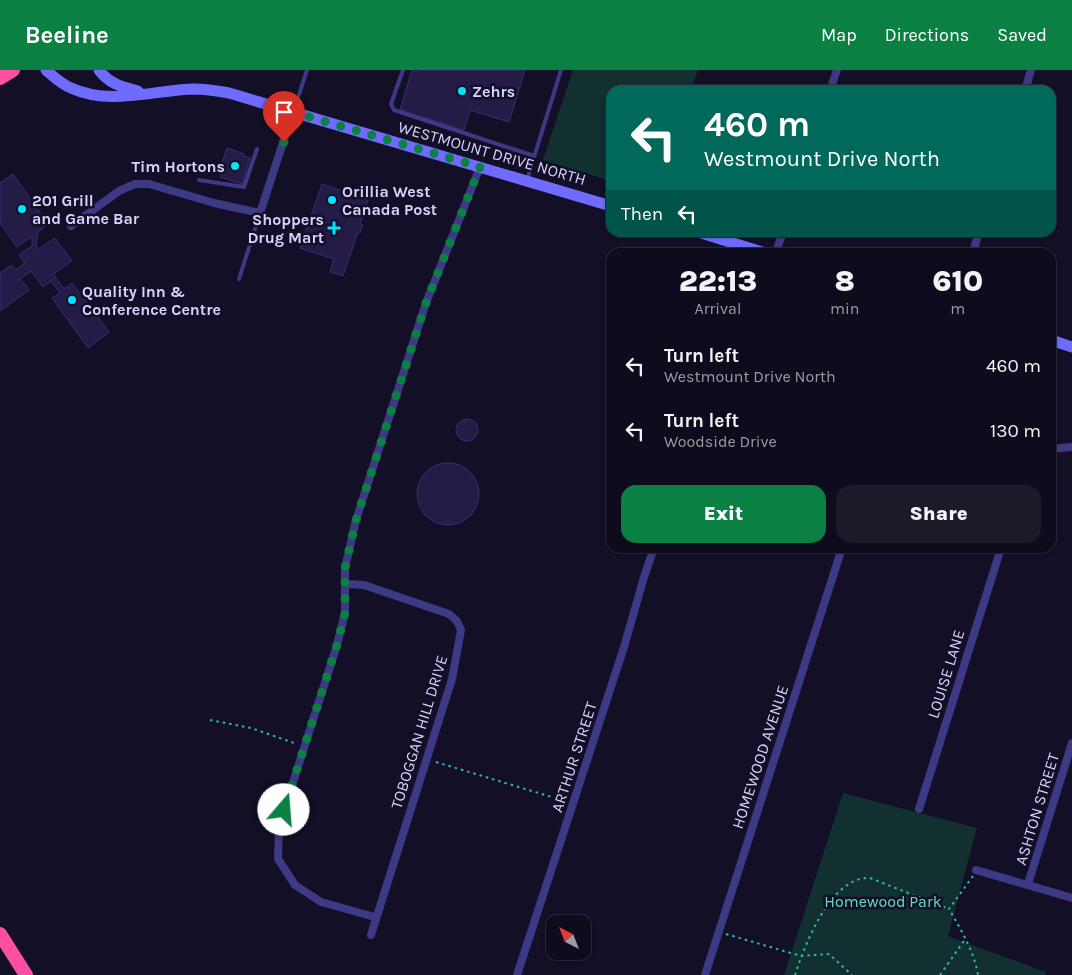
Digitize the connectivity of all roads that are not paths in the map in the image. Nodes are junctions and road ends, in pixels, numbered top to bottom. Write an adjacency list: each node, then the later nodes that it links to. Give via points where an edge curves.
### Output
1 (13, 70): 9 (highway)
2 (46, 70): 12 (street, WESTMOUNT DRIVE NORTH, via 58,81 84,93 102,96)
3 (99, 70): 12 (street, via 104,77 120,86)
4 (306, 70): 13 (lane)
5 (403, 70): 15 (lane, via 391,104 394,110)
6 (561, 70): 15 (lane)
7 (837, 70): 10 (street)
8 (1031, 70): 11 (street)
9 (0, 78)
10 (832, 85)
11 (1026, 85)
12 (147, 94): 13 (street, WESTMOUNT DRIVE NORTH, via 197,89 222,92)
13 (293, 112): 16 (street, WESTMOUNT DRIVE NORTH); 20 (street)
14 (256, 148): 17 (lane, via 244,187)
15 (534, 156): 18 (lane)
16 (480, 167): 18 (street, WESTMOUNT DRIVE NORTH); 32 (street, via 426,303 356,520 345,568)
17 (200, 180)
18 (526, 180): 19 (street, WESTMOUNT DRIVE NORTH)
19 (606, 204)
20 (260, 213): 21 (street, via 149,184 135,184 119,191); 24 (lane)
21 (71, 226)
22 (713, 237): 23 (street)
23 (746, 248)
24 (239, 279)
25 (1056, 342): 26 (street)
26 (1072, 347)
27 (1072, 447): 28 (street)
28 (1056, 449)
29 (652, 553): 42 (street, ARTHUR STREET)
30 (840, 553): 43 (street, HOMEWOOD AVENUE)
31 (999, 553): 34 (street, LOUISE LANE)
32 (346, 584): 38 (street, via 345,613 337,645 279,826 278,859 295,885 321,902); 38 (street, TOBOGGAN HILL DRIVE, via 364,585 449,614 461,630 452,679)
33 (1072, 744): 36 (street, ASHTON STREET)
34 (918, 809)
35 (976, 870): 36 (street)
36 (1028, 884): 37 (street)
37 (1072, 898)
38 (376, 917): 40 (street, TOBOGGAN HILL DRIVE)
39 (0, 934): 41 (highway)
40 (371, 935)
41 (26, 975)
42 (517, 975)
43 (705, 975)

